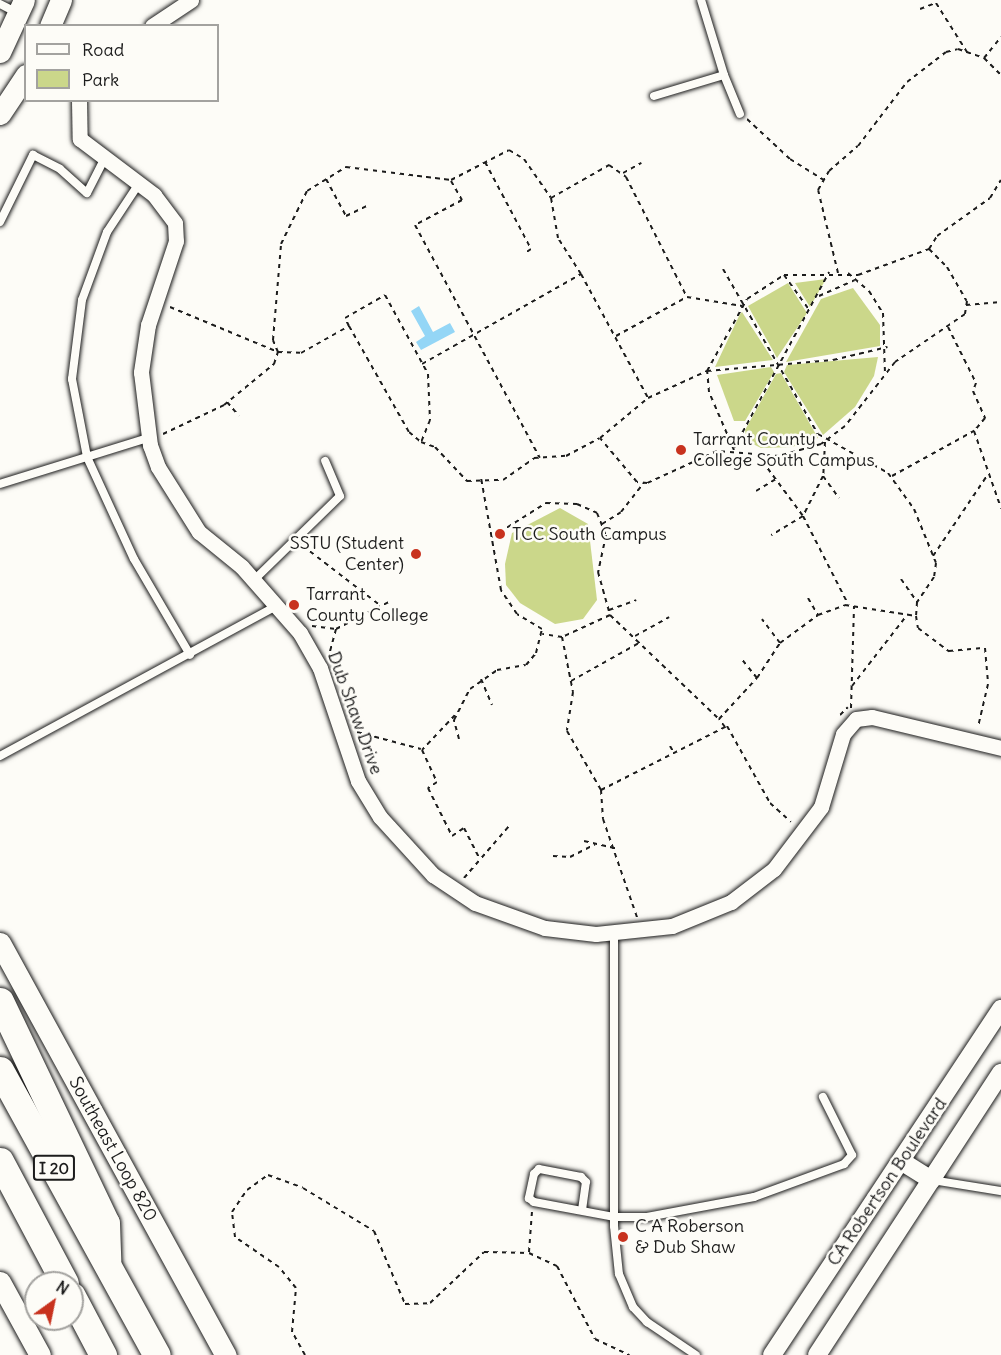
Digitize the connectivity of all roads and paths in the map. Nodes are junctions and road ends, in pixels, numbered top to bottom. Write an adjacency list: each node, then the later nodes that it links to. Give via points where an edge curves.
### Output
1 (61, 0): 7 (main road)
2 (191, 0): 8 (street)
3 (702, 0): 13 (lane)
4 (0, 4): 5 (lane)
5 (22, 7): 10 (main road)
6 (920, 9): 11 (path, via 936,3)
7 (51, 24)
8 (155, 24)
9 (1001, 37): 12 (path)
10 (0, 52)
11 (967, 52): 12 (path); 26 (path, via 946,52 907,82)
12 (984, 58): 14 (path)
13 (724, 75): 16 (lane); 19 (lane)
14 (1001, 75)
15 (24, 78): 18 (main road)
16 (654, 96)
17 (79, 102): 20 (street, Dub Shaw Drive, via 80,139)
18 (0, 114)
19 (740, 114): 26 (path, via 790,159)
20 (103, 161): 28 (street, Dub Shaw Drive); 31 (lane, via 87,193 60,169 33,155)
21 (485, 162): 25 (path); 29 (path, via 505,152 517,152); 33 (path, via 531,249)
22 (641, 163): 23 (path)
23 (623, 173): 29 (path, via 609,165); 42 (path)
24 (326, 179): 25 (path, via 362,165); 30 (path, via 346,216); 53 (path, via 307,191 280,244 273,340)
25 (451, 180): 50 (path, via 462,200 415,225)
26 (824, 180): 36 (path, via 818,190)
27 (1001, 180): 32 (path, via 990,198 937,236)
28 (138, 185): 62 (street, Dub Shaw Drive, via 169,209 176,223 176,241 143,349); 69 (lane, via 107,232 82,300 72,379)
29 (551, 198): 38 (path, via 558,238)
30 (369, 205)
31 (0, 222)
32 (929, 249): 37 (path, via 901,263); 45 (path, via 948,267)
33 (525, 253)
34 (723, 269): 46 (path)
35 (829, 272): 36 (path); 39 (path); 41 (path)
36 (838, 273): 37 (path)
37 (848, 273): 40 (path)
38 (581, 274): 50 (path); 51 (path)
39 (784, 275): 46 (path); 47 (path)
40 (856, 280): 41 (path); 52 (path, via 883,313)
41 (819, 296): 47 (path)
42 (687, 297): 46 (path); 51 (path)
43 (1001, 302): 45 (path)
44 (164, 304): 53 (path)
45 (966, 305): 49 (path, via 965,314)
46 (742, 306): 55 (path); 56 (path)
47 (810, 311): 55 (path)
48 (349, 326): 53 (path, via 301,353); 54 (path, via 345,318 385,295); 64 (path, via 409,432)
49 (948, 327): 57 (path, via 911,348); 61 (path, via 976,382 973,391 985,418)
50 (475, 334): 54 (path); 70 (path)
51 (615, 337): 58 (path)
52 (887, 347): 55 (path); 57 (path)
53 (278, 352): 59 (path, via 274,364)
54 (422, 364): 64 (path, via 428,374 430,420)
55 (778, 365): 56 (path); 65 (path); 67 (path)
56 (706, 371): 58 (path); 67 (path, via 709,392)
57 (884, 376): 65 (path, via 845,426)
58 (648, 398): 63 (path)
59 (227, 402): 60 (path); 62 (path)
60 (239, 416)
61 (974, 431): 72 (path); 74 (path)
62 (156, 433): 66 (path); 69 (lane); 89 (street, Dub Shaw Drive, via 184,513)
63 (600, 438): 70 (path, via 576,446 566,456); 77 (path)
64 (422, 442): 75 (path, via 435,447 466,481)
65 (825, 442): 68 (path, via 779,456); 73 (path); 74 (path)
66 (164, 444)
67 (734, 450): 68 (path); 77 (path, via 693,458)
68 (757, 454): 76 (path)
69 (87, 457): 78 (lane); 115 (lane, via 134,559)
70 (540, 458): 75 (path, via 510,478)
71 (325, 461): 86 (lane, via 340,496)
72 (988, 474): 81 (path); 87 (path)
73 (823, 476): 80 (path); 82 (path)
74 (891, 476): 87 (path, via 914,509)
75 (481, 478): 85 (path)
76 (776, 479): 79 (path); 82 (path)
77 (644, 483): 83 (path, via 621,512)
78 (0, 484)
79 (756, 491)
80 (839, 498)
81 (1001, 508)
82 (803, 516): 84 (path); 95 (path)
83 (602, 524): 85 (path, via 597,513 577,504 546,503); 98 (path, via 606,535 598,572)
84 (771, 535)
85 (492, 537): 108 (path, via 501,590 517,614 542,629)
86 (297, 540): 89 (lane); 96 (path, via 313,558)
87 (933, 556): 93 (path, via 934,577)
88 (901, 579): 93 (path)
89 (254, 580): 94 (street, Dub Shaw Drive)
90 (808, 598): 100 (path)
91 (636, 600): 98 (path)
92 (389, 602): 96 (path)
93 (917, 602): 102 (path)
94 (278, 604): 115 (lane); 127 (street, Dub Shaw Drive, via 310,648)
95 (848, 605): 97 (path); 100 (path)
96 (381, 606): 107 (path)
97 (854, 606): 101 (path); 120 (path)
98 (609, 610): 99 (path)
99 (610, 615): 110 (path); 111 (path)
100 (818, 615): 113 (path)
101 (907, 615): 102 (path); 120 (path)
102 (916, 616): 129 (path, via 918,628 949,651 985,648 988,684)
103 (669, 617): 111 (path)
104 (304, 619): 106 (path)
105 (762, 619): 113 (path)
106 (309, 626): 107 (path); 109 (path)
107 (336, 629): 114 (path, via 329,657)
108 (541, 634): 110 (path); 118 (path, via 526,665)
109 (317, 635)
110 (562, 637): 119 (path)
111 (634, 637): 112 (path)
112 (639, 643): 119 (path); 124 (path)
113 (780, 643): 117 (path)
114 (325, 645)
115 (190, 655): 134 (lane)
116 (741, 658): 117 (path)
117 (757, 678): 124 (path)
118 (481, 680): 121 (path); 123 (path)
119 (571, 681): 135 (path, via 567,732)
120 (851, 688): 122 (path)
121 (492, 705)
122 (855, 711): 125 (path); 129 (street); 148 (street, Dub Shaw Drive, via 843,734 821,807 774,869 703,916)
123 (456, 714): 128 (path); 132 (path)
124 (719, 718): 126 (path)
125 (837, 719)
126 (725, 727): 133 (path); 137 (path, via 770,803)
127 (340, 737): 132 (path, via 357,732); 149 (street, Dub Shaw Drive, via 380,818 434,876 513,919 575,933)
128 (459, 739)
129 (975, 742): 131 (street)
130 (670, 746): 133 (path)
131 (1001, 748)
132 (422, 750): 142 (path, via 437,782 428,788 433,802 452,836 464,828)
133 (674, 753): 135 (path)
134 (0, 756)
135 (601, 790): 140 (path, via 603,819)
136 (509, 826): 142 (path)
137 (797, 827)
138 (584, 841): 139 (path)
139 (595, 844): 140 (path); 141 (path, via 570,857)
140 (615, 848): 148 (path)
141 (553, 856)
142 (480, 859): 144 (path)
143 (453, 875): 144 (path)
144 (462, 881): 145 (path)
145 (471, 885)
146 (648, 917): 148 (path)
147 (628, 919): 148 (path)
148 (639, 925): 149 (street, Dub Shaw Drive)
149 (614, 933): 162 (lane)
150 (0, 943): 171 (main road, Southeast Loop 820)
151 (0, 1001): 164 (highway, via 106,1223)
152 (1001, 1009): 157 (street, CA Robertson Boulevard)
153 (0, 1070): 164 (highway, I 20)
154 (1001, 1073): 158 (street, CA Robertson Boulevard)
155 (823, 1098): 162 (lane, via 852,1155 844,1164 754,1197)
156 (0, 1161): 165 (highway, I 20)
157 (901, 1161): 158 (street); 175 (street, CA Robertson Boulevard)
158 (932, 1180): 159 (lane); 176 (street, CA Robertson Boulevard)
159 (1001, 1191)
160 (534, 1202): 161 (lane); 161 (lane, via 529,1198 539,1169 581,1177 586,1182); 163 (path, via 527,1228)
161 (582, 1210): 162 (lane)
162 (614, 1217): 174 (lane, via 619,1274 633,1308)
163 (529, 1253): 172 (path, via 484,1252 430,1303 405,1304 374,1231 303,1188 268,1175 247,1190 232,1212 235,1237 279,1268 296,1288 292,1332); 173 (path, via 557,1266 595,1339)
164 (107, 1266): 170 (highway, I 20)
165 (59, 1271)
166 (0, 1282): 168 (main road)
167 (84, 1319): 169 (highway)
168 (40, 1355)
169 (103, 1355)
170 (157, 1355)
171 (226, 1355)
172 (305, 1355)
173 (629, 1355)
174 (696, 1355)
175 (772, 1355)
176 (817, 1355)

